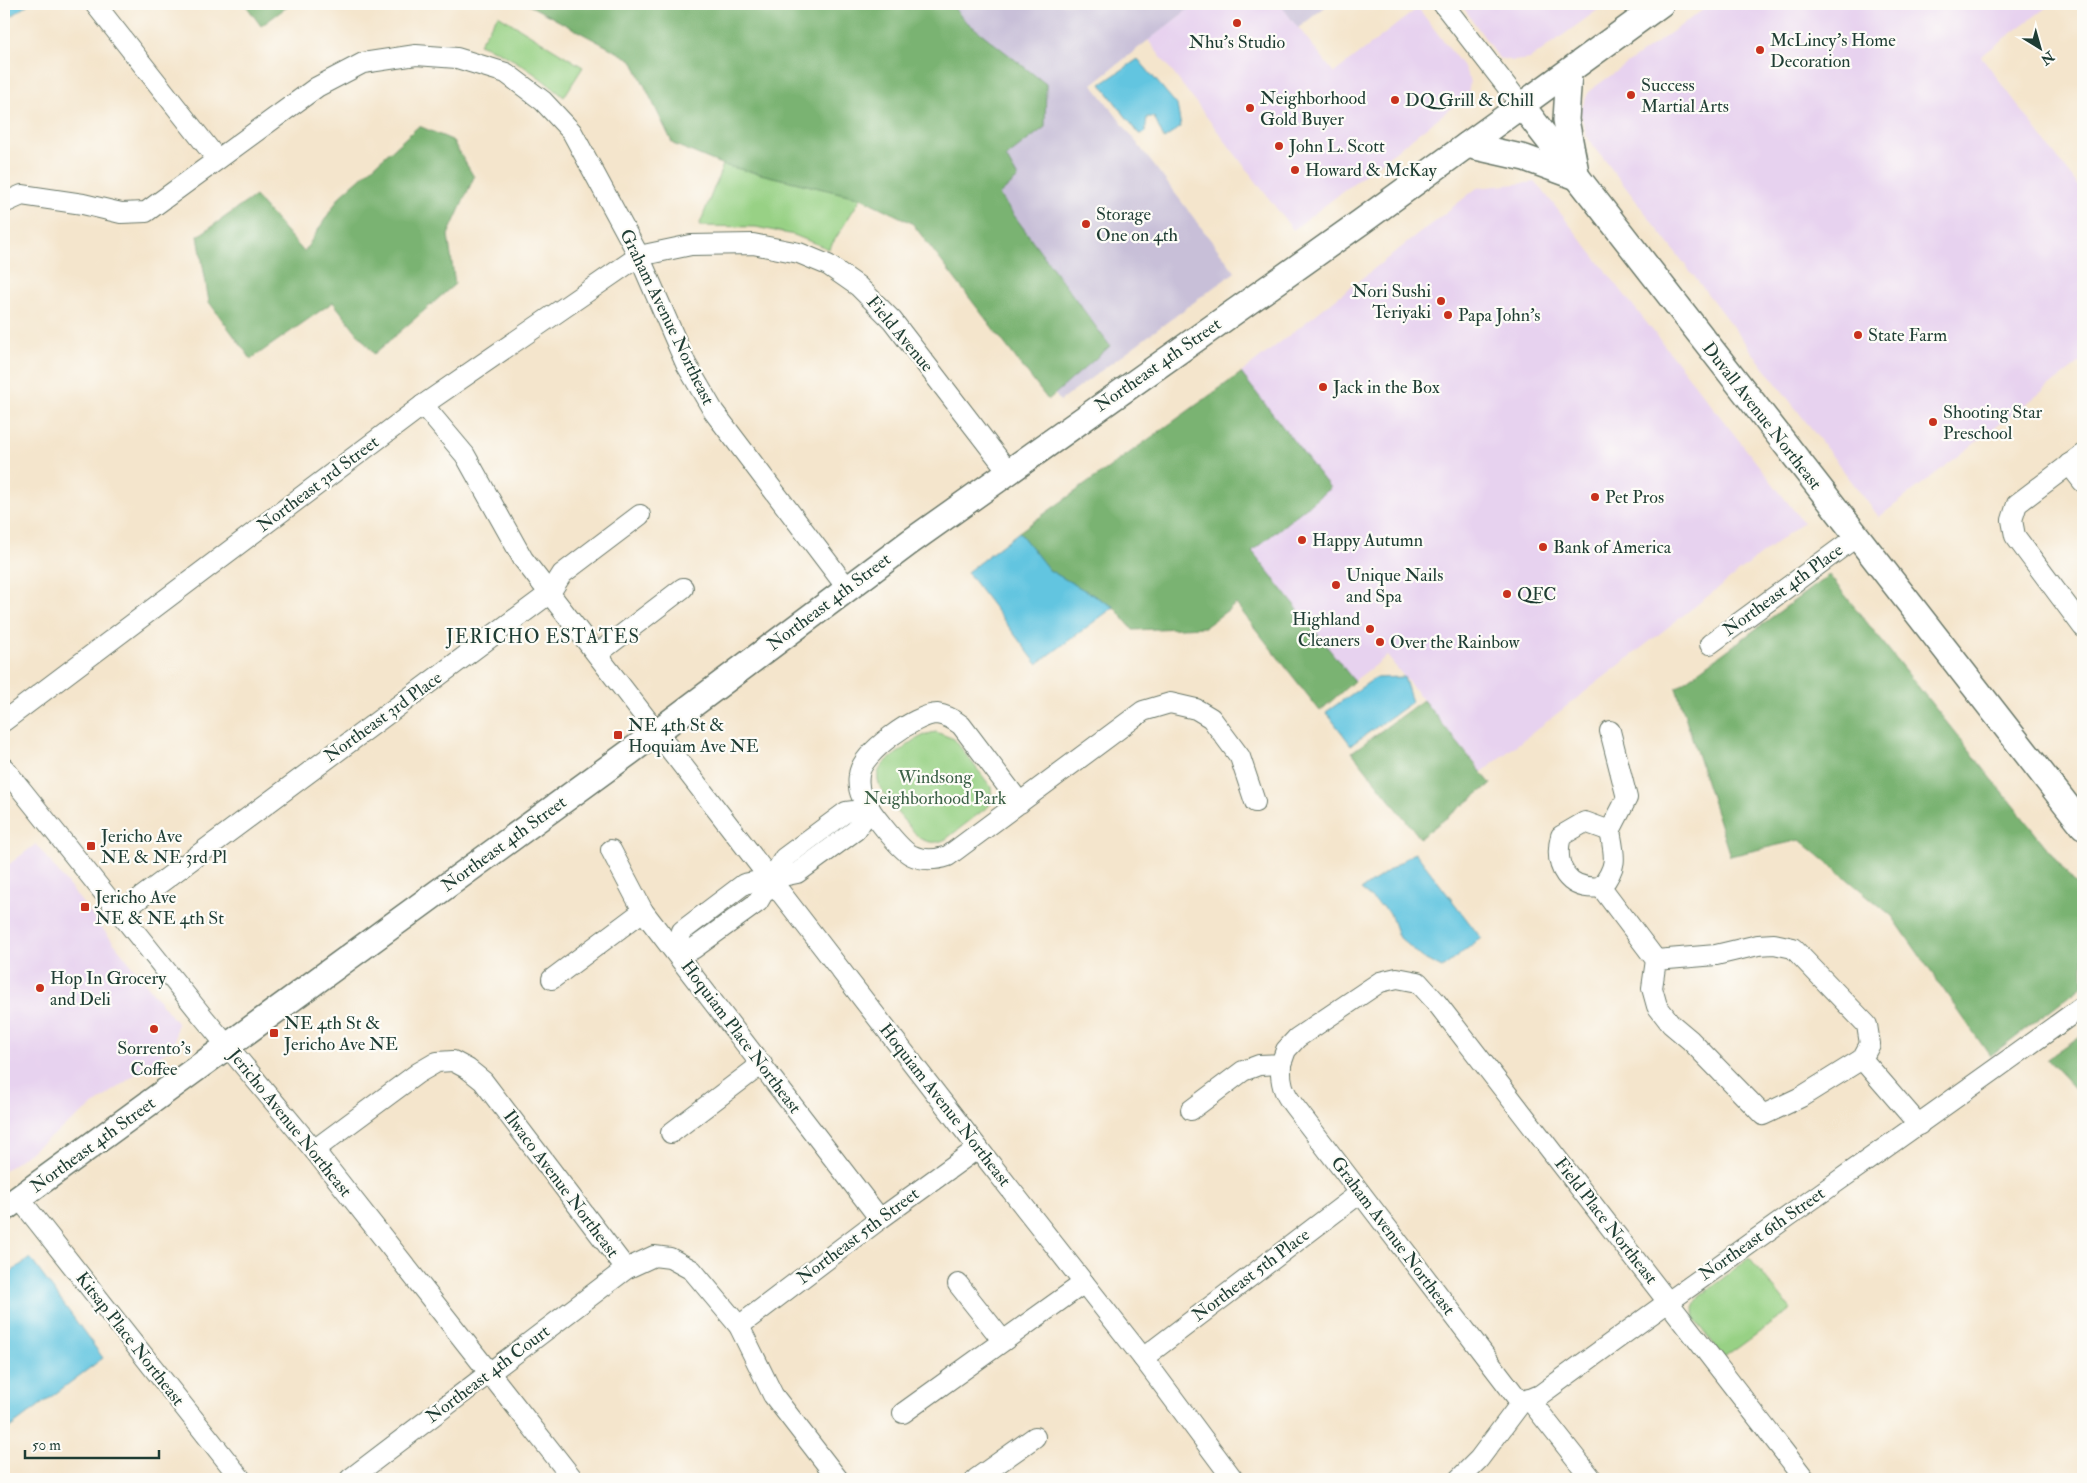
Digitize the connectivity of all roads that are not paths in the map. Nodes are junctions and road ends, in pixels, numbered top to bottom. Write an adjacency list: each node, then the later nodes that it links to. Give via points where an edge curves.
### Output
1 (95, 4): 7 (street)
2 (1443, 4): 5 (street, Duvall Avenue Northeast)
3 (1661, 4): 4 (main road, Northeast 4th Street)
4 (1569, 72): 5 (main road, Northeast 4th Street); 8 (main road, via 1566,120)
5 (1522, 106): 6 (main road, Northeast 4th Street); 8 (main road, Duvall Avenue Northeast)
6 (1467, 145): 8 (main road, via 1525,158); 13 (main road, Northeast 4th Street)
7 (217, 159): 9 (street, via 146,212 121,213 22,195); 10 (street, Graham Avenue Northeast, via 317,87 363,63 416,55 457,58 506,73 543,101 572,132)
8 (1577, 177): 16 (main road, Duvall Avenue Northeast)
9 (4, 203)
10 (639, 256): 11 (street, Northeast 3rd Street); 13 (street, Field Avenue, via 691,244 753,244 799,253 828,265 858,286 892,320); 18 (street, Graham Avenue Northeast, via 686,364 714,412)
11 (423, 405): 19 (street, Hoquiam Avenue Northeast, via 465,455 523,559); 23 (street, Northeast 3rd Street)
12 (2076, 459): 14 (street); 20 (street, via 2017,504 2012,520 2015,536)
13 (1008, 471): 18 (main road, Northeast 4th Street)
14 (2083, 482)
15 (640, 515): 19 (street, Northeast 3rd Place, via 562,574)
16 (1856, 537): 21 (street, Northeast 4th Place); 30 (main road, Duvall Avenue Northeast)
17 (683, 588): 22 (street)
18 (848, 589): 24 (main road, Northeast 4th Street)
19 (550, 593): 22 (street, Hoquiam Avenue Northeast); 36 (street, Northeast 3rd Place)
20 (2083, 626)
21 (1710, 644)
22 (597, 654): 24 (street, Hoquiam Avenue Northeast)
23 (4, 720)
24 (657, 731): 33 (street, Hoquiam Avenue Northeast); 41 (main road, Northeast 4th Street)
25 (1610, 731): 31 (street, via 1626,798)
26 (4, 768): 36 (street, Jericho Avenue Northeast)
27 (1255, 802): 28 (street, via 1240,757 1211,718 1196,709 1170,703 1143,711)
28 (1020, 803): 29 (street, via 948,856 936,860 910,855); 29 (street, via 961,725 951,717 937,714 914,720 872,752 863,763 859,773 860,788)
29 (870, 809): 33 (street, via 856,830 797,873)
30 (2083, 826)
31 (1610, 832): 34 (street, via 1614,852 1612,873); 34 (street, via 1585,822 1561,836 1558,848 1560,864 1576,886 1588,889)
32 (611, 850): 35 (street, Hoquiam Place Northeast)
33 (771, 880): 37 (street, via 744,884 682,930); 48 (street, Hoquiam Avenue Northeast)
34 (1601, 887): 38 (street)
35 (643, 911): 37 (street, Hoquiam Place Northeast); 39 (street)
36 (120, 913): 41 (street, Jericho Avenue Northeast)
37 (676, 952): 43 (street, Hoquiam Place Northeast)
38 (1656, 960): 42 (street, via 1716,955 1758,945 1793,948 1866,1025 1870,1044); 42 (street, via 1652,988 1657,1006 1671,1024 1763,1114 1801,1097)
39 (552, 979)
40 (2083, 1006): 46 (street, Northeast 6th Street)
41 (228, 1046): 49 (street, Jericho Avenue Northeast); 51 (main road, Northeast 4th Street)
42 (1862, 1059): 46 (street)
43 (762, 1064): 47 (street); 52 (street, Hoquiam Place Northeast)
44 (1281, 1064): 45 (street, via 1259,1065 1243,1072); 50 (street, Graham Avenue Northeast, via 1283,1091); 56 (street, Field Place Northeast, via 1286,1050 1296,1038 1380,982 1397,978 1418,982)
45 (1191, 1110)
46 (1919, 1125): 56 (street, Northeast 6th Street)
47 (671, 1133)
48 (978, 1148): 52 (street, Northeast 5th Street); 54 (street, Hoquiam Avenue Northeast)
49 (314, 1150): 53 (street, Ilwaco Avenue Northeast, via 418,1073 436,1062 453,1061 482,1081); 60 (street, Jericho Avenue Northeast)
50 (1360, 1193): 59 (street, Northeast 5th Place); 61 (street, Graham Avenue Northeast)
51 (12, 1204): 64 (street, Kitsap Place Northeast)
52 (880, 1219): 57 (street, Northeast 5th Street)
53 (626, 1270): 57 (street, Ilwaco Avenue Northeast, via 654,1256 670,1258 692,1270); 60 (street, Northeast 4th Court)
54 (1084, 1283): 58 (street); 59 (street, Hoquiam Avenue Northeast)
55 (958, 1284): 58 (street)
56 (1668, 1300): 61 (street, Northeast 6th Street, via 1540,1395); 72 (street, Field Place Northeast)
57 (740, 1326): 67 (street, Ilwaco Avenue Northeast, via 773,1395)
58 (1003, 1341): 62 (street)
59 (1143, 1358): 69 (street, Hoquiam Avenue Northeast)
60 (489, 1374): 65 (street, Northeast 4th Court); 66 (street, Jericho Avenue Northeast)
61 (1525, 1401): 70 (street, Northeast 6th Street); 71 (street, Graham Avenue Northeast)
62 (903, 1413)
63 (1035, 1437): 68 (street)
64 (241, 1479)
65 (350, 1479)
66 (573, 1479)
67 (838, 1479)
68 (976, 1479)
69 (1233, 1479)
70 (1459, 1479)
71 (1592, 1479)
72 (1805, 1479)

